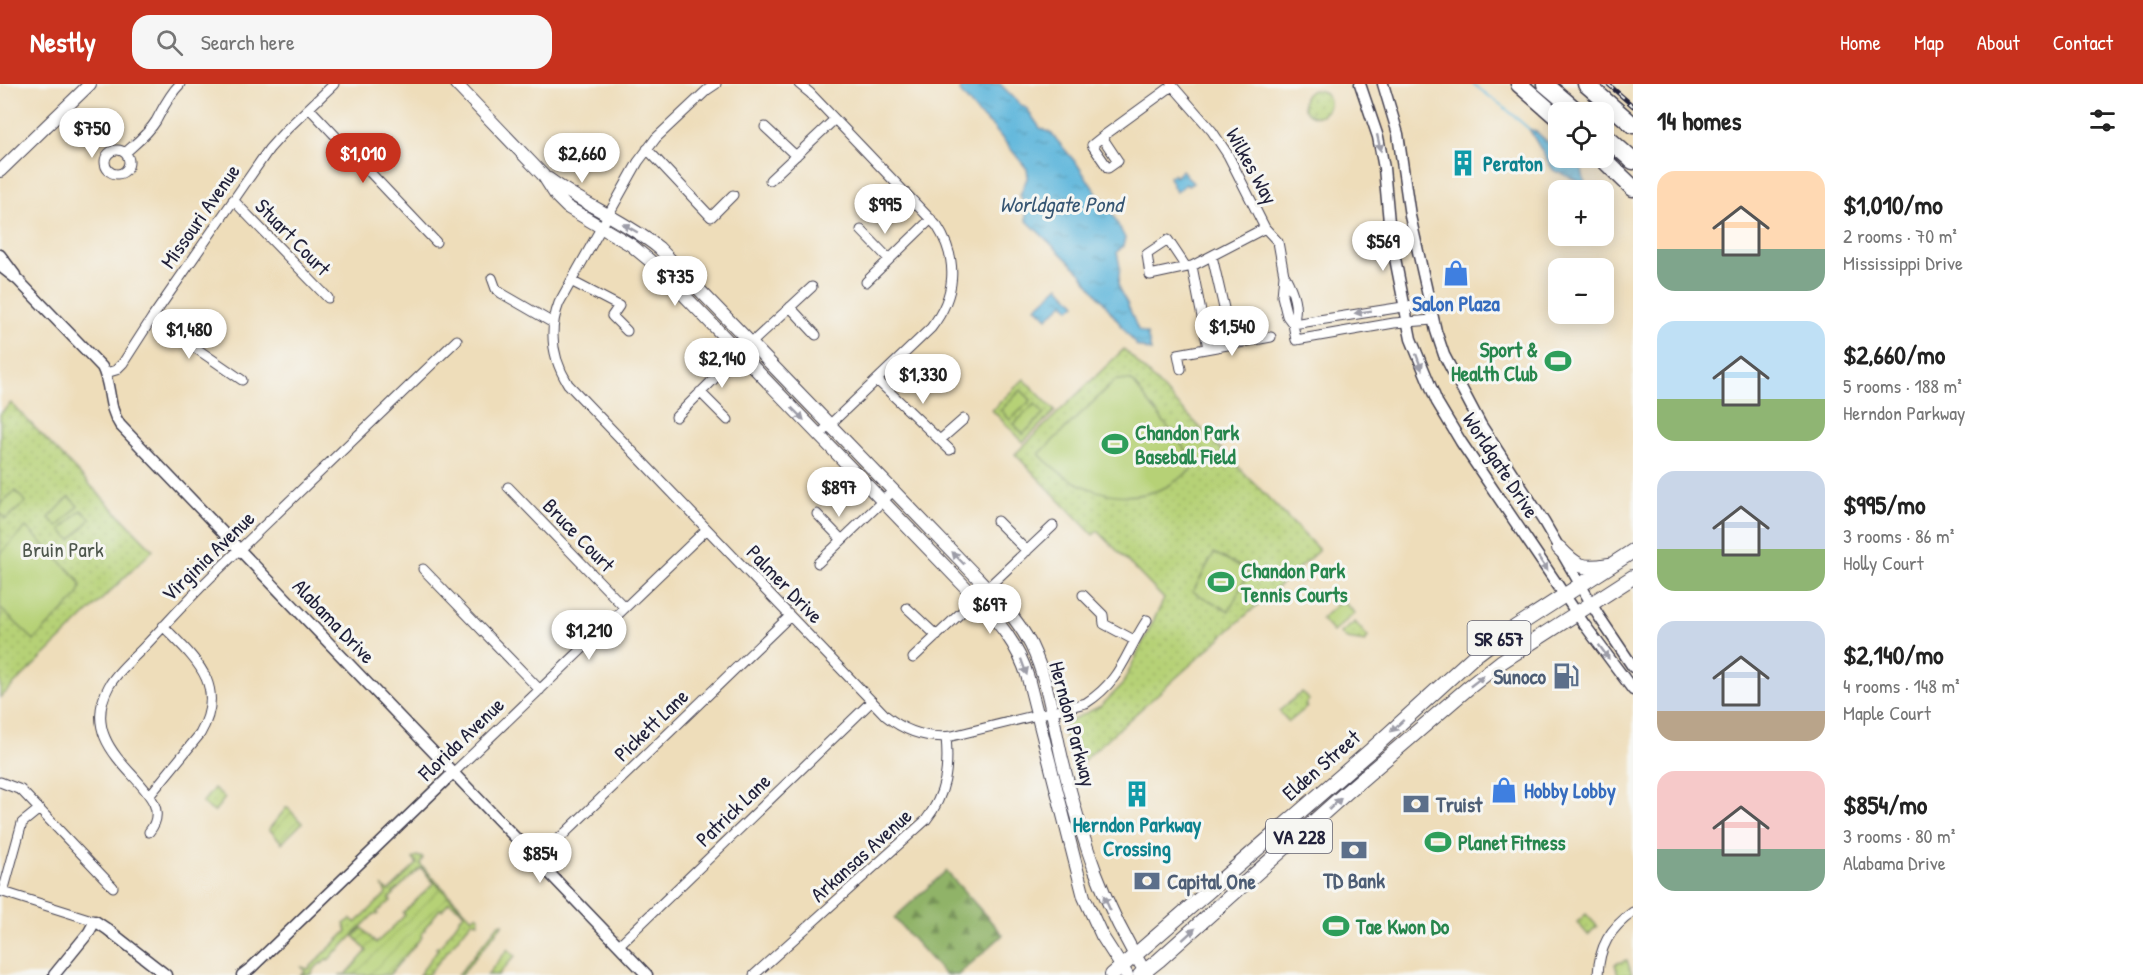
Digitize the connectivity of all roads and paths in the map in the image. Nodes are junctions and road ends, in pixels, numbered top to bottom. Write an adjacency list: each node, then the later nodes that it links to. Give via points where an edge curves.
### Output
1 (90, 84): 26 (main road)
2 (180, 84): 22 (street, via 143,137)
3 (334, 84): 14 (street, Missouri Avenue)
4 (456, 84): 27 (main road, Herndon Parkway)
5 (716, 84): 21 (street, Palmer Drive)
6 (799, 84): 16 (street)
7 (1360, 84): 50 (street, Worldgate Drive, one-way to 50, via 1378,137)
8 (1383, 84): 49 (street, Worldgate Drive, via 1398,134)
9 (1519, 84): 15 (highway)
10 (1545, 84): 13 (highway)
11 (1586, 84): 17 (highway)
12 (1171, 85): 19 (street); 35 (street, Wilkes Way, via 1228,155)
13 (1566, 102)
14 (309, 108): 31 (street, Missouri Avenue, via 269,149); 37 (street)
15 (1548, 109)
16 (835, 119): 23 (street); 33 (street)
17 (1633, 125)
18 (765, 127): 23 (street)
19 (1102, 137)
20 (1614, 144): 24 (highway)
21 (647, 148): 30 (street, via 711,217); 32 (street, Palmer Drive)
22 (125, 153)
23 (795, 156): 28 (street)
24 (1633, 161)
25 (1612, 168): 29 (highway)
26 (0, 171)
27 (543, 175): 32 (main road, Herndon Parkway); 34 (main road, Herndon Parkway, via 567,207)
28 (770, 180)
29 (1633, 188)
30 (734, 195)
31 (233, 200): 48 (street, Stuart Court); 52 (street, Missouri Avenue)
32 (608, 215): 34 (street, Palmer Drive); 61 (main road, Herndon Parkway, one-way to 32, via 659,248)
33 (931, 219): 40 (street); 68 (street, via 944,236 951,258 950,296 931,328)
34 (601, 228): 45 (street, Palmer Drive); 64 (main road, Herndon Parkway, via 646,257)
35 (1265, 228): 39 (street); 56 (street, Wilkes Way, via 1278,242 1284,275 1282,296)
36 (861, 230): 40 (street)
37 (436, 242)
38 (0, 255): 44 (street, Alabama Drive)
39 (1212, 256): 42 (street); 62 (street)
40 (889, 259): 46 (street)
41 (0, 266): 44 (street, Alabama Drive)
42 (1189, 267): 42 (street, via 1150,276 1147,254 1168,240); 63 (street)
43 (492, 278): 55 (street, via 501,293)
44 (18, 280): 66 (street, Alabama Drive)
45 (571, 281): 55 (street, Palmer Drive); 57 (street, via 619,306 612,316)
46 (866, 282)
47 (812, 287): 51 (street)
48 (328, 298)
49 (1429, 303): 50 (street); 53 (street, Worldgate Drive)
50 (1404, 305): 54 (street, Worldgate Drive); 56 (street, one-way to 56)
51 (790, 307): 58 (street); 61 (street)
52 (152, 318): 66 (street, Missouri Avenue, via 123,363); 67 (street)
53 (1433, 320): 54 (street); 85 (street, Worldgate Drive, via 1450,370)
54 (1407, 322): 56 (street, Wilkes Way, via 1296,340); 96 (street, Worldgate Drive, one-way to 96, via 1437,402)
55 (553, 323): 83 (street, Palmer Drive, via 555,355 568,384)
56 (1293, 324)
57 (627, 331)
58 (816, 335)
59 (1271, 337): 62 (street)
60 (457, 340): 86 (street, Virginia Avenue)
61 (750, 343): 64 (street); 73 (main road, Herndon Parkway)
62 (1232, 343): 63 (street)
63 (1208, 348): 65 (street, via 1178,354)
64 (740, 353): 69 (street); 74 (main road, Herndon Parkway, one-way to 74)
65 (1181, 369)
66 (105, 374): 86 (street, Alabama Drive, via 111,408 120,425)
67 (242, 380)
68 (877, 380): 73 (street); 75 (street)
69 (700, 392): 70 (street); 72 (street)
70 (676, 417)
71 (964, 418): 75 (street)
72 (728, 420)
73 (830, 425): 74 (street); 78 (main road, Herndon Parkway)
74 (819, 435): 79 (main road, Herndon Parkway)
75 (940, 440): 76 (street)
76 (950, 450)
77 (508, 487): 99 (street, Bruce Court)
78 (893, 491): 79 (street); 94 (main road, Herndon Parkway, one-way to 78)
79 (883, 501): 84 (street); 97 (main road, Herndon Parkway)
80 (817, 514): 84 (street)
81 (997, 521): 88 (street)
82 (1053, 526): 88 (street)
83 (707, 529): 99 (street, Florida Avenue); 102 (street, Palmer Drive)
84 (842, 540): 89 (street)
85 (1559, 548): 90 (main road, via 1583,567); 93 (street, Worldgate Drive)
86 (239, 550): 104 (street, Virginia Avenue); 117 (street, Alabama Drive)
87 (1633, 550): 90 (main road, SR 657)
88 (1027, 551): 94 (street)
89 (818, 563)
90 (1613, 564): 93 (main road, SR 657)
91 (423, 569): 110 (street)
92 (1633, 578): 98 (main road, SR 657)
93 (1581, 585): 96 (main road, SR 657); 98 (street, Worldgate Drive)
94 (988, 589): 97 (street); 114 (main road, Herndon Parkway, via 1030,643)
95 (1083, 596): 106 (street, via 1103,615 1104,624)
96 (1564, 596): 101 (street, Worldgate Drive); 109 (main road, Elden Street / SR 657, via 1497,639)
97 (977, 599): 105 (street); 115 (main road, Herndon Parkway, one-way to 115, via 1016,646)
98 (1592, 604): 101 (main road, SR 657); 108 (street, Worldgate Drive)
99 (625, 608): 110 (street, Florida Avenue)
100 (907, 608): 105 (street)
101 (1577, 614): 111 (street, Worldgate Drive, one-way to 111); 113 (main road, Elden Street / SR 657, one-way to 101, via 1501,662)
102 (790, 616): 112 (street, Palmer Drive); 122 (street, Pickett Lane)
103 (1147, 620): 106 (street, Palmer Drive)
104 (163, 626): 119 (street, via 203,670 211,701 200,734); 119 (street, Virginia Avenue, via 110,684 101,717 109,748)
105 (937, 636): 107 (street)
106 (1134, 640): 114 (street, Palmer Drive, via 1122,668 1106,688 1086,703)
107 (913, 658)
108 (1633, 667)
109 (1440, 687): 128 (main road, Elden Street / VA 228, one-way to 128)
110 (540, 690): 117 (street, Florida Avenue)
111 (1633, 690)
112 (872, 701): 116 (street, Palmer Drive, via 905,729); 127 (street, Patrick Lane)
113 (1453, 701): 130 (main road, Elden Street / VA 228, one-way to 113)
114 (1052, 712): 115 (street, Palmer Drive); 128 (main road, Herndon Parkway, one-way to 114, via 1090,860)
115 (1038, 716): 116 (street, Palmer Drive); 129 (main road, Herndon Parkway, via 1084,897)
116 (946, 737): 135 (street, Arkansas Avenue, via 944,785 926,820)
117 (453, 773): 122 (street, Alabama Drive); 133 (street, Florida Avenue)
118 (0, 782): 120 (street, via 21,790)
119 (150, 795): 121 (street, via 157,814)
120 (38, 810): 123 (street); 124 (street, via 22,823)
121 (148, 832)
122 (537, 860): 127 (street, Alabama Drive)
123 (113, 887)
124 (1, 891): 126 (street)
125 (1633, 912): 136 (street, via 1613,929 1603,945)
126 (95, 921): 131 (street); 132 (street)
127 (619, 945): 134 (street, Alabama Drive)
128 (1134, 955): 129 (main road, Elden Street / VA 228); 130 (main road, Herndon Parkway)
129 (1120, 972)
130 (1144, 974)
131 (54, 975)
132 (166, 975)
133 (242, 975)
134 (647, 975)
135 (754, 975)
136 (1598, 975)

